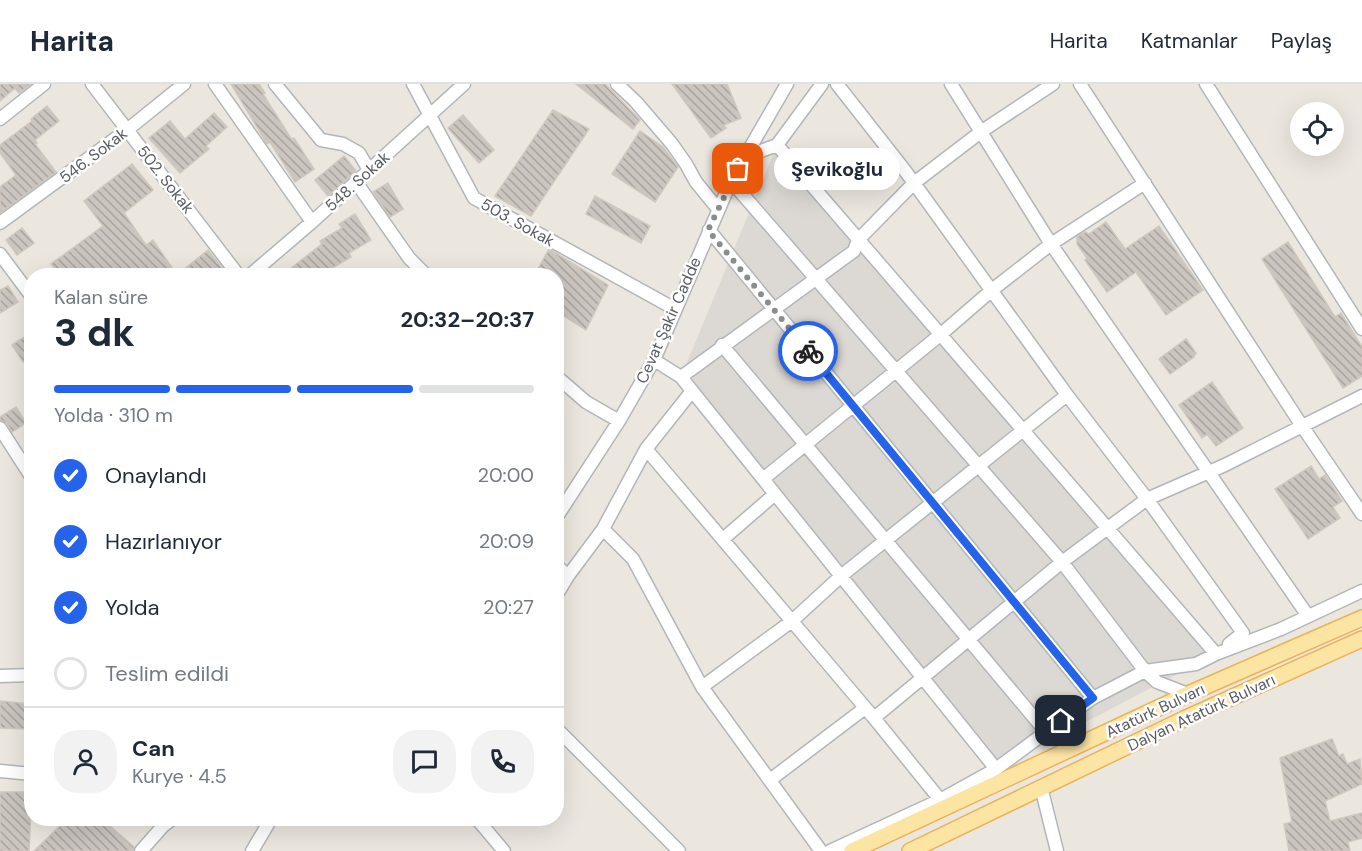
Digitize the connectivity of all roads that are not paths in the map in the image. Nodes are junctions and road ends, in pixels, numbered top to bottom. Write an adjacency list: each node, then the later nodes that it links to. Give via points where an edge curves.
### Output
1 (44, 84): 17 (street)
2 (92, 84): 18 (street, 502. Sokak)
3 (184, 84): 18 (street, 546. Sokak)
4 (215, 84): 28 (street)
5 (275, 84): 22 (street, via 321,140 343,144 359,153)
6 (413, 84): 16 (street, 503. Sokak)
7 (464, 84): 16 (street, 548. Sokak)
8 (617, 84): 27 (street, via 672,144)
9 (787, 84): 21 (street, Cevat Şakir Cadde)
10 (822, 84): 20 (street)
11 (837, 84): 25 (street)
12 (951, 84): 19 (street)
13 (1053, 84): 19 (street)
14 (1080, 84): 26 (street)
15 (1206, 84): 42 (street)
16 (431, 114): 22 (street, 548. Sokak); 40 (street, 503. Sokak, via 474,198)
17 (0, 119)
18 (127, 130): 29 (street, 546. Sokak); 34 (street, 502. Sokak)
19 (982, 131): 25 (street); 32 (street)
20 (777, 145): 21 (street); 31 (street)
21 (745, 157): 23 (street, Cevat Şakir Cadde)
22 (369, 170): 24 (street, 548. Sokak)
23 (730, 181): 27 (street, Cevat Şakir Cadde); 37 (street)
24 (356, 182): 28 (street, 548. Sokak); 36 (street)
25 (914, 183): 31 (street); 39 (street)
26 (1145, 183): 32 (street); 54 (street)
27 (718, 209): 30 (street, Cevat Şakir Cadde)
28 (312, 222): 35 (street, 548. Sokak)
29 (0, 224)
30 (708, 230): 40 (street, Cevat Şakir Cadde); 41 (street)
31 (858, 240): 37 (street, via 854,251); 43 (street)
32 (1052, 244): 39 (street); 61 (street)
33 (0, 254): 38 (street)
34 (233, 268)
35 (258, 268)
36 (419, 268)
37 (817, 279): 41 (street); 46 (street)
38 (24, 286)
39 (992, 290): 43 (street); 50 (street)
40 (675, 309): 45 (street, Cevat Şakir Cadde)
41 (773, 309): 44 (street); 52 (street)
42 (1362, 329)
43 (940, 335): 46 (street); 56 (street)
44 (722, 345): 47 (street); 57 (street)
45 (654, 360): 47 (street); 53 (street, Cevat Şakir Cadde)
46 (897, 370): 52 (street); 60 (street)
47 (681, 376): 49 (street)
48 (564, 383): 53 (street, via 586,402)
49 (692, 391): 58 (street); 62 (street)
50 (1066, 396): 56 (street); 64 (street)
51 (1362, 396): 54 (street)
52 (853, 406): 57 (street); 65 (street)
53 (619, 421): 66 (street, Cevat Şakir Cadde)
54 (1302, 426): 61 (street); 67 (street)
55 (0, 428): 59 (street)
56 (1023, 430): 60 (street); 69 (street)
57 (805, 445): 62 (street); 71 (street)
58 (646, 449): 68 (street); 70 (street)
59 (24, 456)
60 (979, 465): 65 (street); 72 (street)
61 (1209, 472): 64 (street); 79 (street)
62 (763, 479): 63 (street)
63 (775, 494): 70 (street); 75 (street)
64 (1147, 499): 69 (street); 84 (street, via 1243,633)
65 (933, 502): 71 (street); 78 (street)
66 (564, 506)
67 (1362, 514)
68 (603, 529): 74 (street); 89 (street, via 633,559)
69 (1107, 529): 72 (street); 84 (street)
70 (723, 539): 81 (street)
71 (885, 540): 75 (street); 83 (street)
72 (1062, 562): 78 (street); 85 (street)
73 (564, 573): 74 (street)
74 (568, 576): 76 (street)
75 (841, 576): 81 (street); 88 (street)
76 (564, 583)
77 (1362, 591): 79 (street)
78 (1015, 602): 83 (street); 91 (street)
79 (1308, 616): 84 (street)
80 (1362, 618): 90 (main road, Atatürk Bulvarı)
81 (792, 621): 89 (street); 92 (street)
82 (1362, 639): 100 (main road, Dalyan Atatürk Bulvarı)
83 (968, 640): 88 (street); 94 (street)
84 (1216, 654): 85 (street, via 1197,664)
85 (1145, 670): 90 (street, via 1157,682); 91 (street)
86 (24, 675): 87 (street)
87 (0, 676)
88 (923, 678): 93 (street); 96 (street)
89 (702, 687): 99 (street)
90 (1188, 694): 101 (main road, Atatürk Bulvarı)
91 (1093, 698): 94 (street)
92 (865, 708): 93 (street); 99 (street)
93 (874, 718): 101 (street)
94 (1046, 732): 96 (street)
95 (564, 736): 108 (street)
96 (996, 769): 101 (street)
97 (0, 771): 98 (street)
98 (24, 773)
99 (770, 780): 109 (street)
100 (1041, 787): 112 (main road); 113 (street)
101 (943, 804): 110 (street); 111 (main road, Atatürk Bulvarı)
102 (159, 826): 105 (street)
103 (268, 826): 106 (street)
104 (483, 826): 107 (street)
105 (141, 851)
106 (252, 851)
107 (504, 851)
108 (679, 851)
109 (821, 851)
110 (830, 851)
111 (852, 851)
112 (910, 851)
113 (1057, 851)

